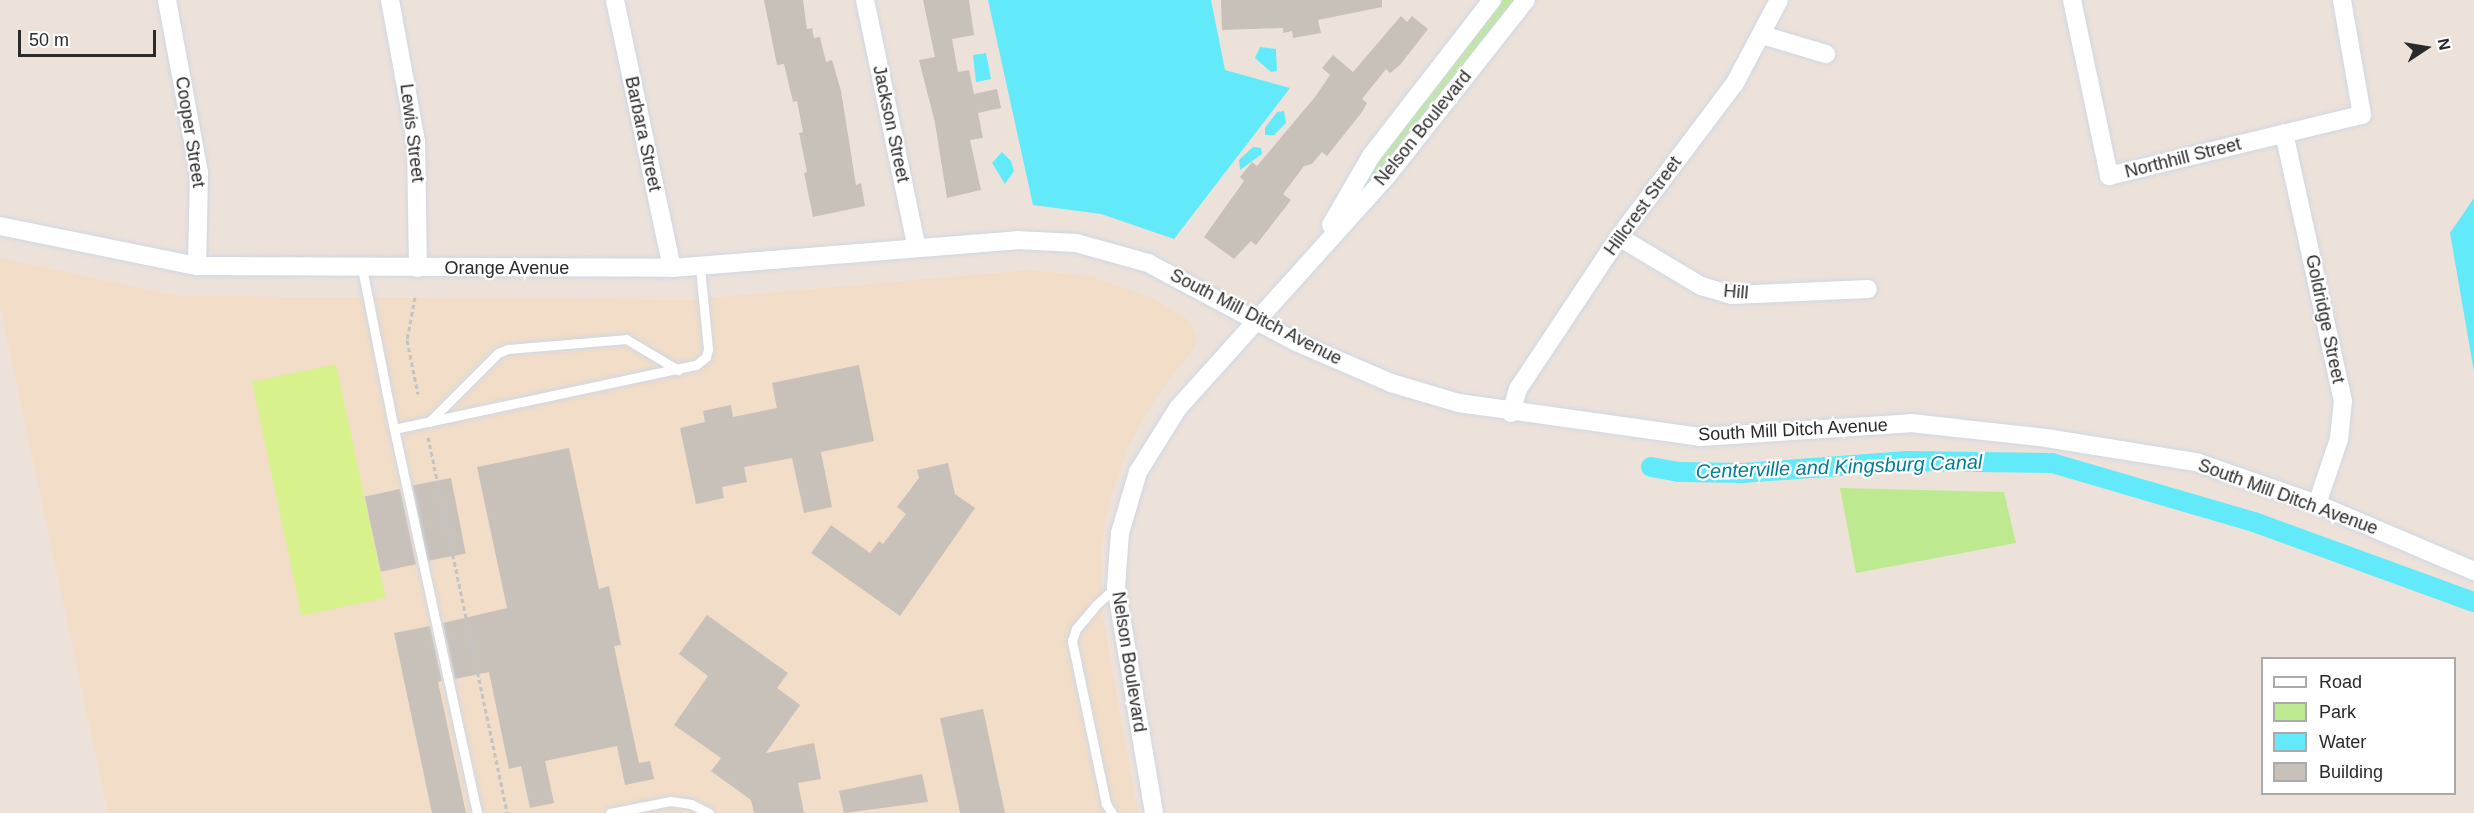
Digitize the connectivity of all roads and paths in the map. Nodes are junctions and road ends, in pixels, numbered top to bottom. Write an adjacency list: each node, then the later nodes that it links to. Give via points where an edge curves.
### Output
1 (167, 0): 18 (street, Cooper Street, via 200,173)
2 (390, 0): 21 (street, Lewis Street, via 416,142)
3 (615, 0): 22 (street, Barbara Street)
4 (865, 0): 16 (street, Jackson Street)
5 (1492, 0): 17 (street, Nelson Boulevard, via 1371,156)
6 (1526, 0): 17 (street, Nelson Boulevard, via 1386,177)
7 (1779, 0): 10 (street, Hillcrest Street)
8 (2072, 0): 12 (street, Northhill Street, via 2109,176)
9 (2342, 0): 12 (street, Northhill Street, via 2362,115)
10 (1762, 35): 11 (street); 14 (street, Hillcrest Street, via 1735,83)
11 (1826, 54)
12 (2284, 133): 32 (street, Goldridge Street, via 2343,401 2339,439)
13 (0, 226): 18 (street, Orange Avenue)
14 (1619, 237): 23 (street, Hill, via 1701,286 1732,295); 28 (street, Hillcrest Street, via 1518,389)
15 (1017, 240): 16 (street, Orange Avenue); 25 (street, South Mill Ditch Avenue, via 1076,243 1129,256 1183,279)
16 (918, 249): 19 (street, Orange Avenue)
17 (1316, 252): 25 (street, Nelson Boulevard)
18 (197, 266): 20 (street, Orange Avenue)
19 (700, 267): 22 (street, Orange Avenue); 26 (lane, via 708,349 702,362)
20 (362, 268): 21 (street, Orange Avenue); 30 (lane)
21 (418, 268): 22 (street, Orange Avenue)
22 (672, 268)
23 (1868, 289)
24 (415, 297): 27 (path, via 407,340)
25 (1256, 322): 28 (street, South Mill Ditch Avenue, via 1391,383); 34 (street, Nelson Boulevard, via 1178,408 1147,453 1124,514)
26 (678, 370): 29 (lane); 29 (lane, via 626,339 508,349 498,353)
27 (418, 394)
28 (1511, 413): 32 (street, South Mill Ditch Avenue, via 1702,437 1911,423 2035,437 2196,462)
29 (429, 422): 30 (lane)
30 (394, 429): 35 (lane)
31 (428, 437): 36 (path)
32 (2317, 504): 33 (street, South Mill Ditch Avenue)
33 (2474, 571)
34 (1116, 587): 39 (lane, via 1076,629 1072,640 1106,804); 40 (street, Nelson Boulevard)
35 (477, 813)
36 (507, 813)
37 (610, 813): 38 (lane, via 681,801)
38 (709, 813)
39 (1112, 813)
40 (1154, 813)

